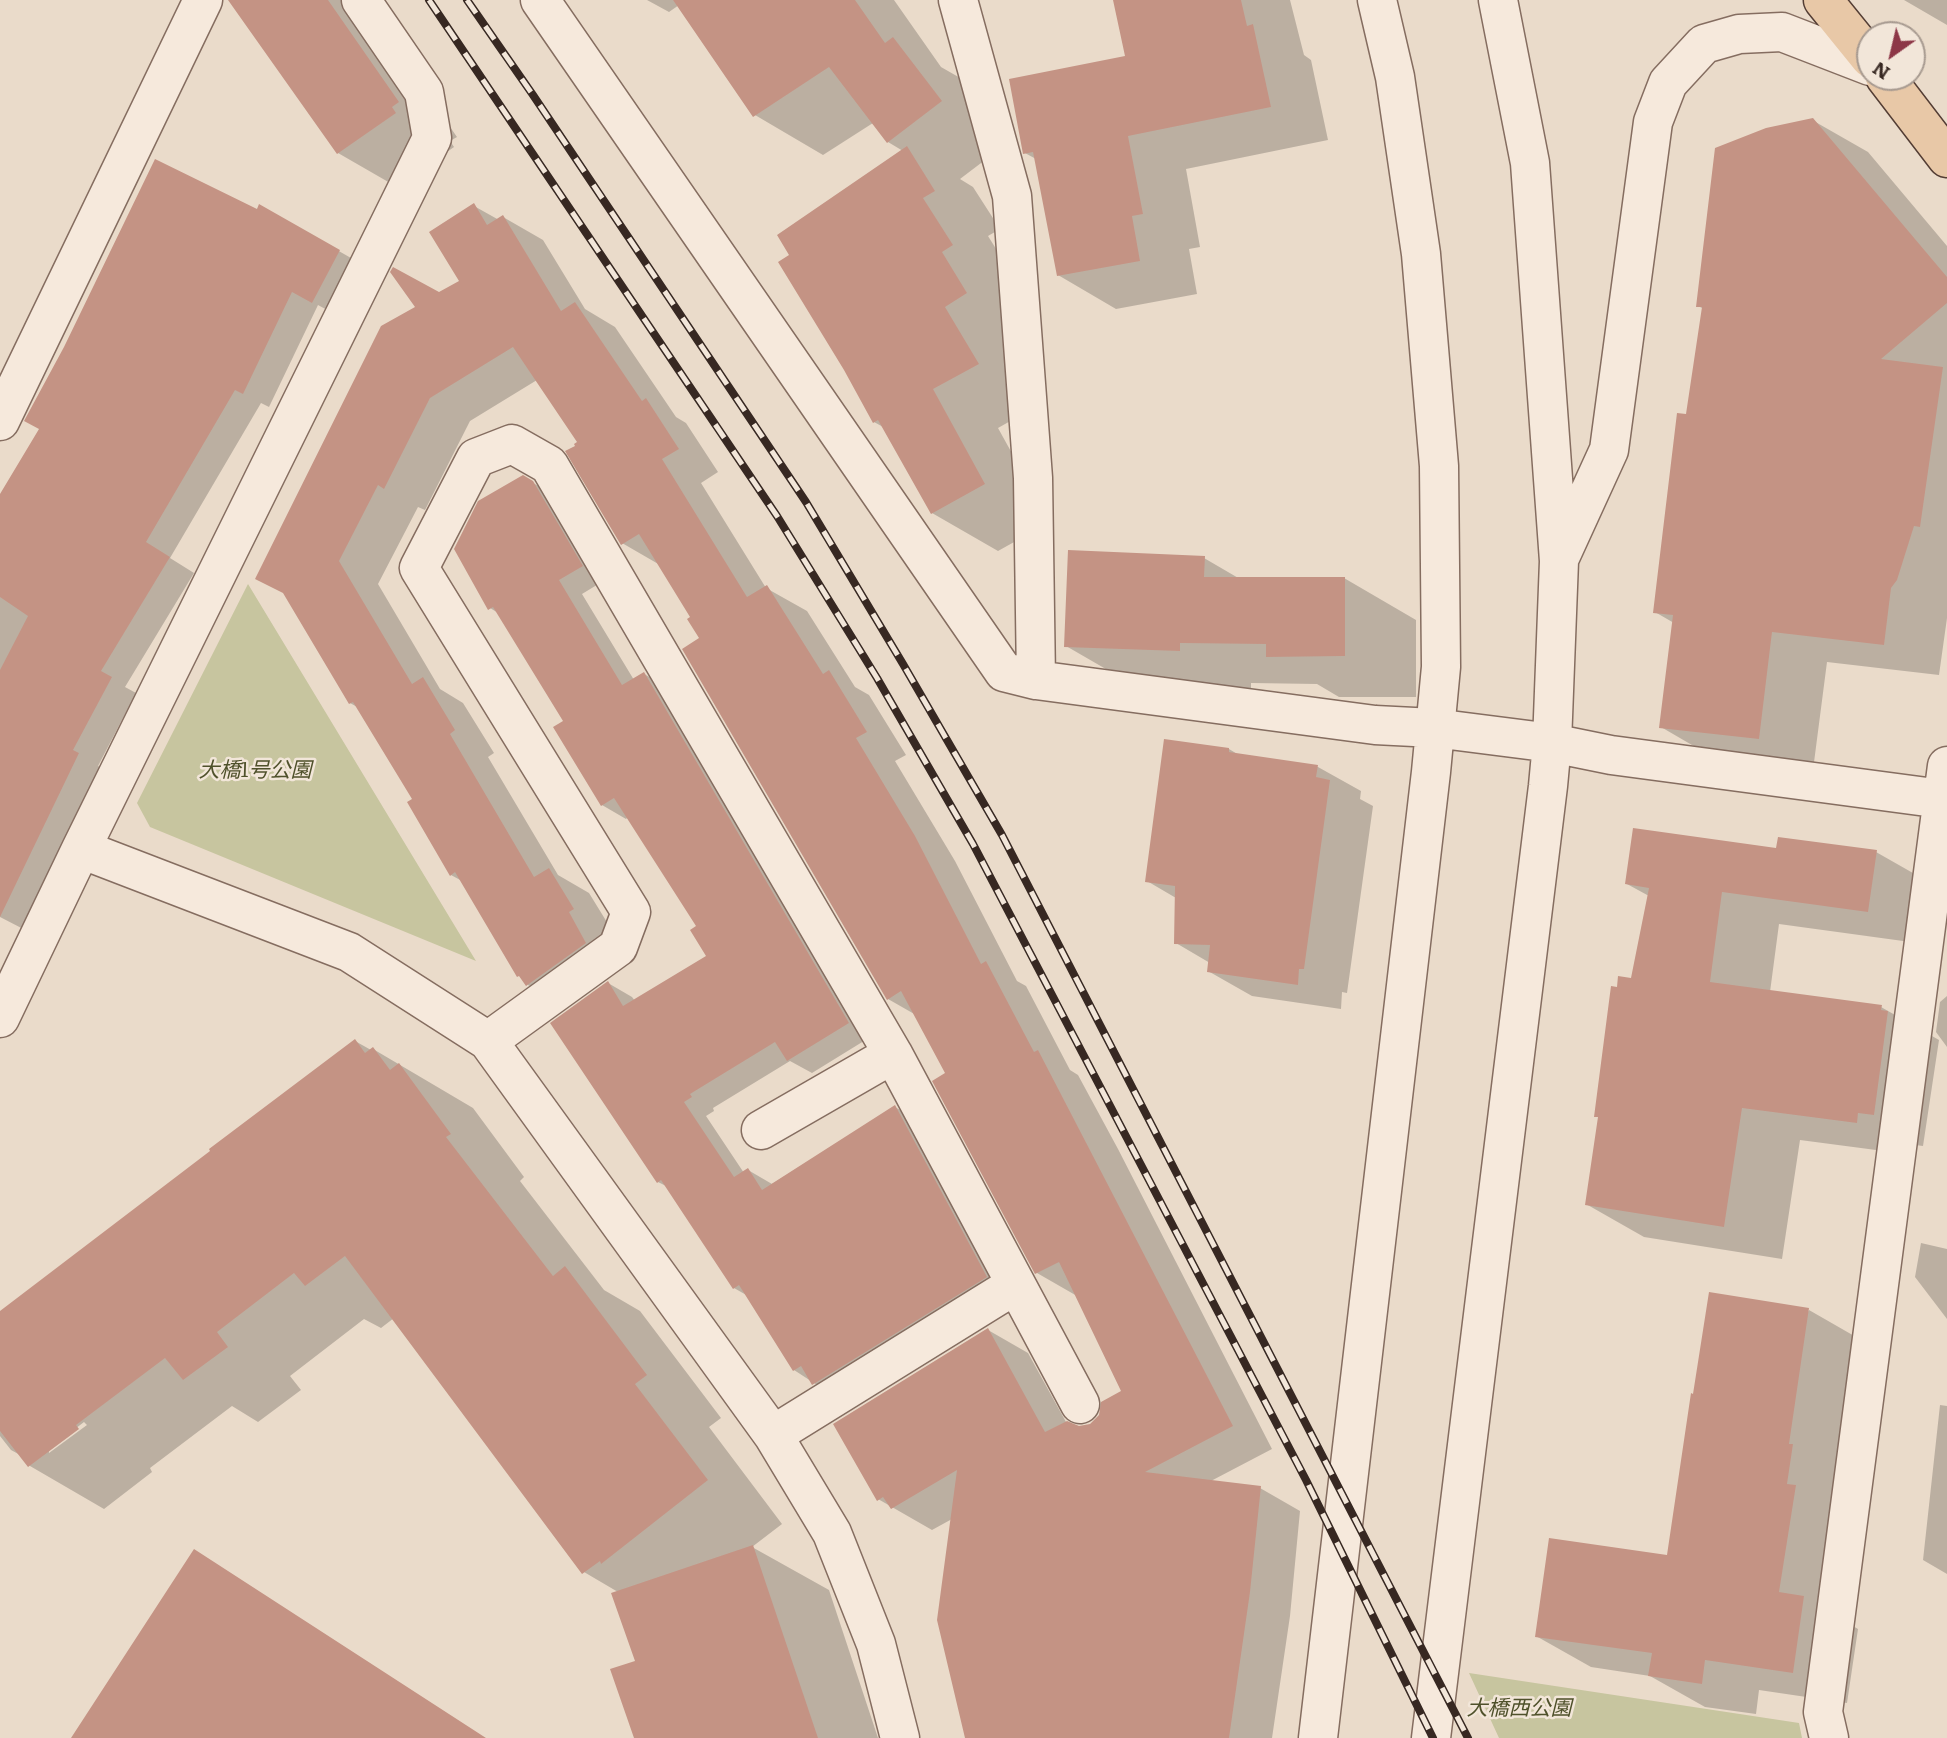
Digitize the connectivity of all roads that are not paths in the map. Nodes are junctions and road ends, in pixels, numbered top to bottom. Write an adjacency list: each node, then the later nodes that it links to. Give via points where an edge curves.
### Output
1 (203, 0): 12 (street)
2 (361, 0): 18 (street, via 424,92 432,138)
3 (540, 0): 14 (street, via 1004,672)
4 (958, 0): 14 (street, via 1012,196 1033,478)
5 (1377, 0): 15 (street, via 1395,77 1421,254 1439,466 1441,667)
6 (1497, 0): 13 (street, via 1530,163)
7 (1823, 0): 8 (main road)
8 (1856, 41)
9 (1856, 61): 13 (street, via 1783,32 1739,34 1704,44 1668,83 1653,122 1609,450)
10 (1896, 91): 11 (main road)
11 (1947, 158)
12 (0, 421)
13 (1559, 561): 16 (street)
14 (1036, 680): 15 (street, via 1375,725)
15 (1434, 728): 16 (street); 27 (street)
16 (1552, 743): 17 (street, via 1611,755); 28 (street)
17 (1945, 790): 29 (street, via 1823,1712)
18 (81, 849): 19 (street); 20 (street, via 349,952)
19 (0, 1018)
20 (488, 1041): 21 (street, via 618,947 631,912 419,568 476,458 512,444 549,465); 25 (street)
21 (893, 1054): 22 (street); 23 (street)
22 (761, 1129)
23 (1015, 1285): 24 (street); 25 (street)
24 (1080, 1404)
25 (773, 1435): 26 (street, via 832,1532 876,1644)
26 (900, 1738)
27 (1318, 1738)
28 (1431, 1738)
29 (1829, 1738)

